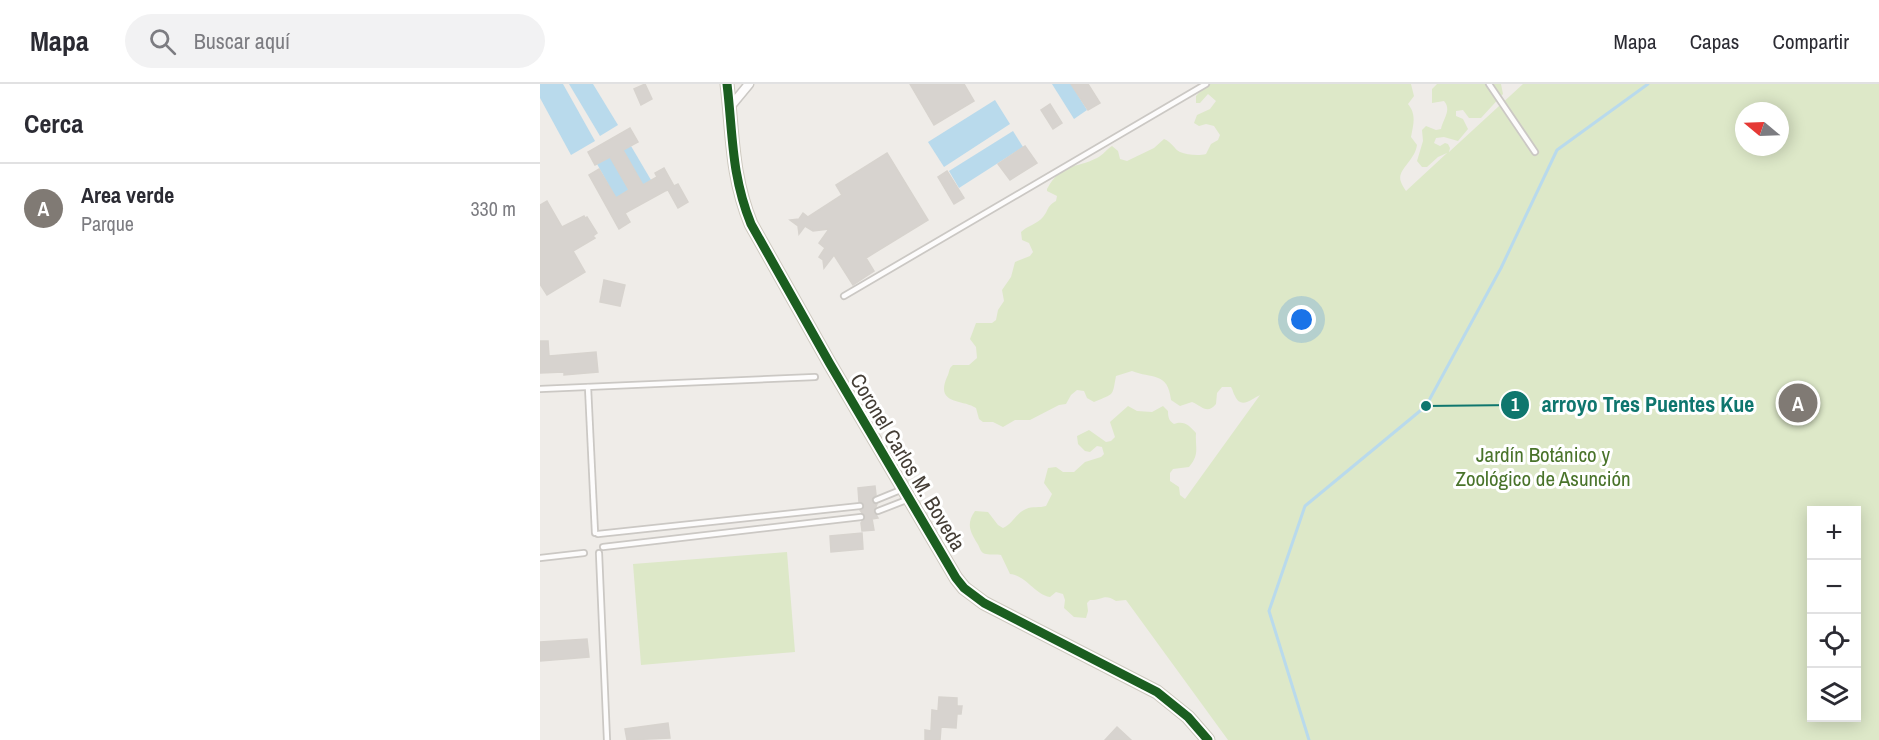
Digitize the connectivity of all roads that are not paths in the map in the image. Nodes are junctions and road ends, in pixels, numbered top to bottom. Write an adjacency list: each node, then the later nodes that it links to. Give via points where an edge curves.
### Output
1 (727, 84): 5 (street, Coronel Carlos M. Boveda)
2 (749, 84): 5 (street)
3 (1206, 84): 7 (lane)
4 (1489, 84): 6 (lane)
5 (730, 107): 11 (street, Coronel Carlos M. Boveda, via 735,172 760,252)
6 (1535, 152)
7 (844, 296)
8 (815, 377): 9 (lane)
9 (588, 387): 10 (lane); 13 (lane, via 597,533)
10 (540, 389)
11 (906, 494): 12 (lane); 14 (lane); 21 (street, Coronel Carlos M. Boveda, via 956,578 972,595 1157,692 1188,717)
12 (876, 500)
13 (860, 506)
14 (878, 511)
15 (861, 517): 16 (lane)
16 (603, 546)
17 (584, 553): 19 (lane)
18 (599, 553): 20 (lane)
19 (540, 558)
20 (607, 740)
21 (1208, 740)

